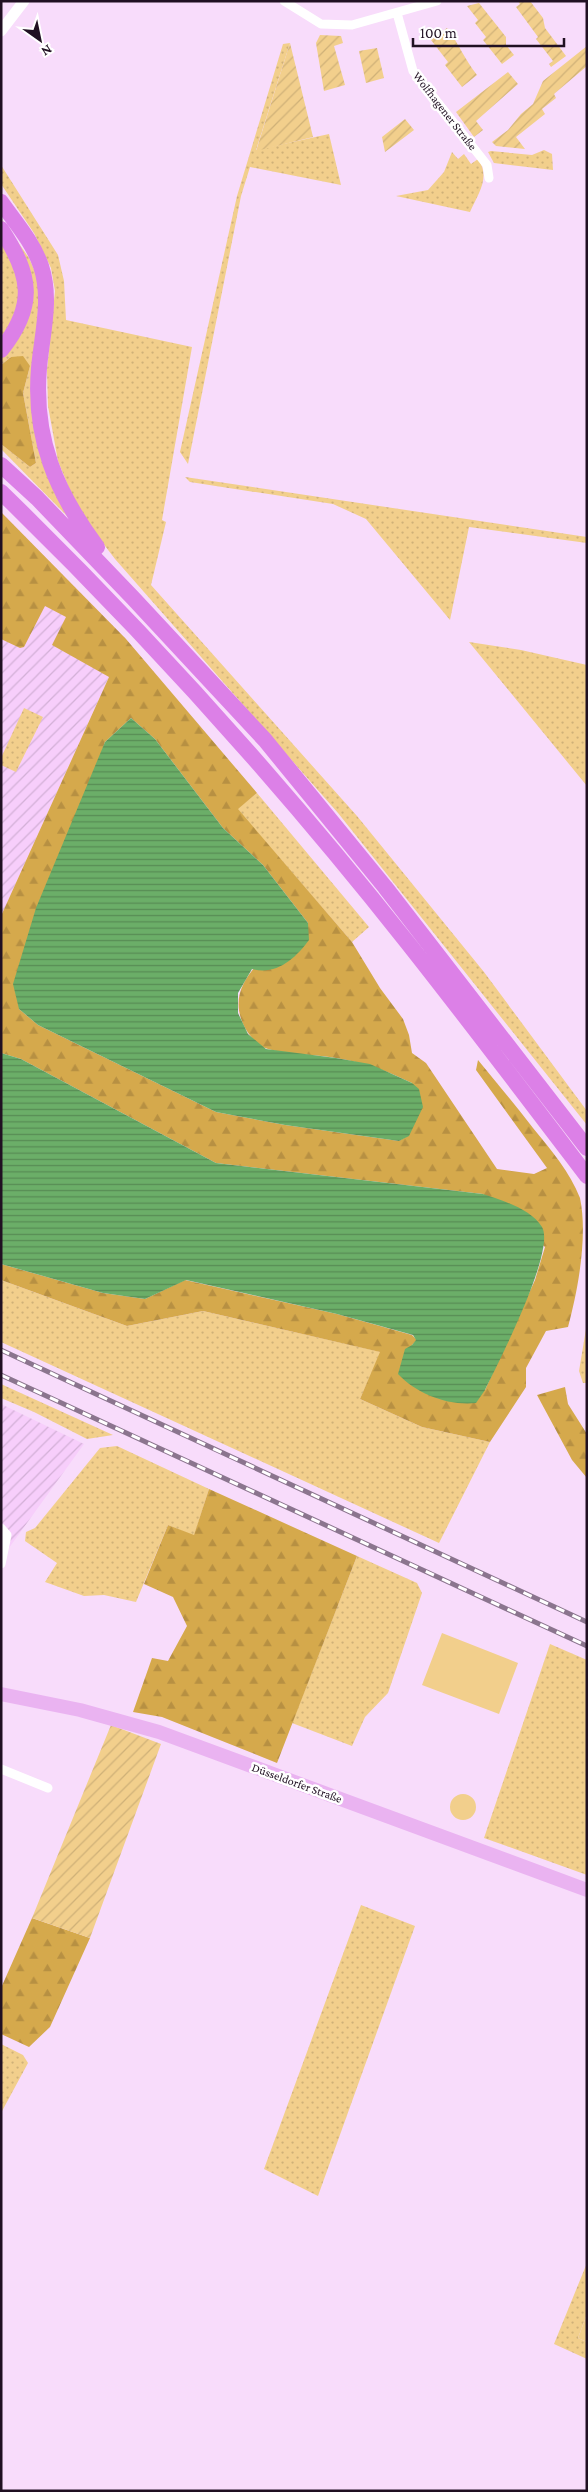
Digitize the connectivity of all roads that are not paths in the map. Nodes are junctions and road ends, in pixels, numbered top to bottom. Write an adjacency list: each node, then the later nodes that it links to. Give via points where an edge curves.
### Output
1 (24, 1): 5 (street)
2 (284, 1): 4 (street, via 321,24 353,25)
3 (437, 1): 4 (street)
4 (397, 13): 6 (street, Wolfhagener Straße, via 413,71 487,165)
5 (1, 31)
6 (489, 178)
7 (1, 202): 12 (highway, via 29,241 41,267 46,300 38,403 41,432 50,464 73,515)
8 (1, 229): 9 (highway, via 17,253 25,273 26,291 24,310 16,331)
9 (1, 350)
10 (1, 465): 12 (highway)
11 (1, 492): 14 (highway, via 125,617 251,757 407,941)
12 (133, 598): 13 (highway, via 265,740 385,887)
13 (587, 1148)
14 (587, 1176)
15 (1, 1528): 16 (street, via 7,1535)
16 (1, 1564)
17 (1, 1694): 20 (main road, Düsseldorfer Straße, via 80,1710 159,1732)
18 (1, 1769): 19 (street)
19 (48, 1788)
20 (587, 1890)

